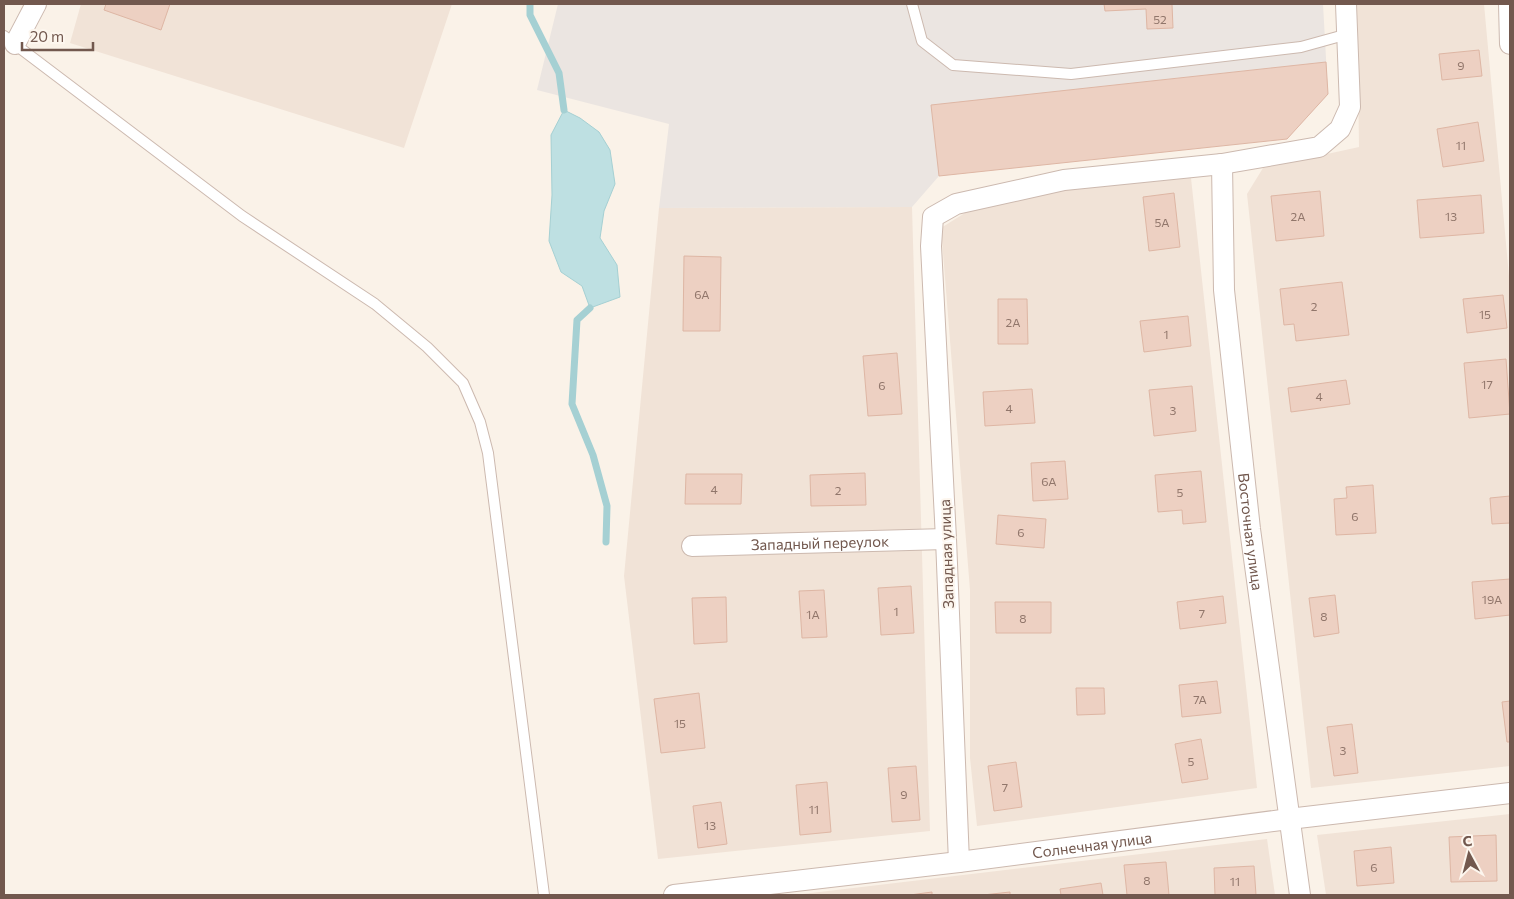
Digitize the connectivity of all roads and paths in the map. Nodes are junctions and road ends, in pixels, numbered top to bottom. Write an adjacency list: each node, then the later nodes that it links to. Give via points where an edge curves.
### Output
1 (36, 4): 6 (street)
2 (912, 4): 5 (lane, via 922,41 953,65 1072,74 1301,47)
3 (1346, 4): 5 (street)
4 (1509, 4): 7 (street)
5 (1348, 34): 8 (street, via 1350,106 1340,129 1319,147)
6 (9, 40): 14 (lane, via 242,216 375,304 428,347 463,383 480,422 488,453)
7 (1510, 44)
8 (1222, 164): 9 (street, Западная улица, via 1064,180 956,204 933,217 931,246); 12 (street, Восточная улица, via 1224,290 1250,529)
9 (946, 539): 10 (street, Западный переулок); 13 (street, Западная улица)
10 (692, 546)
11 (1510, 793): 12 (street, Солнечная улица)
12 (1289, 819): 13 (street, Солнечная улица); 16 (street, Восточная улица)
13 (959, 862): 15 (street, Солнечная улица)
14 (544, 895)
15 (674, 895)
16 (1300, 895)

